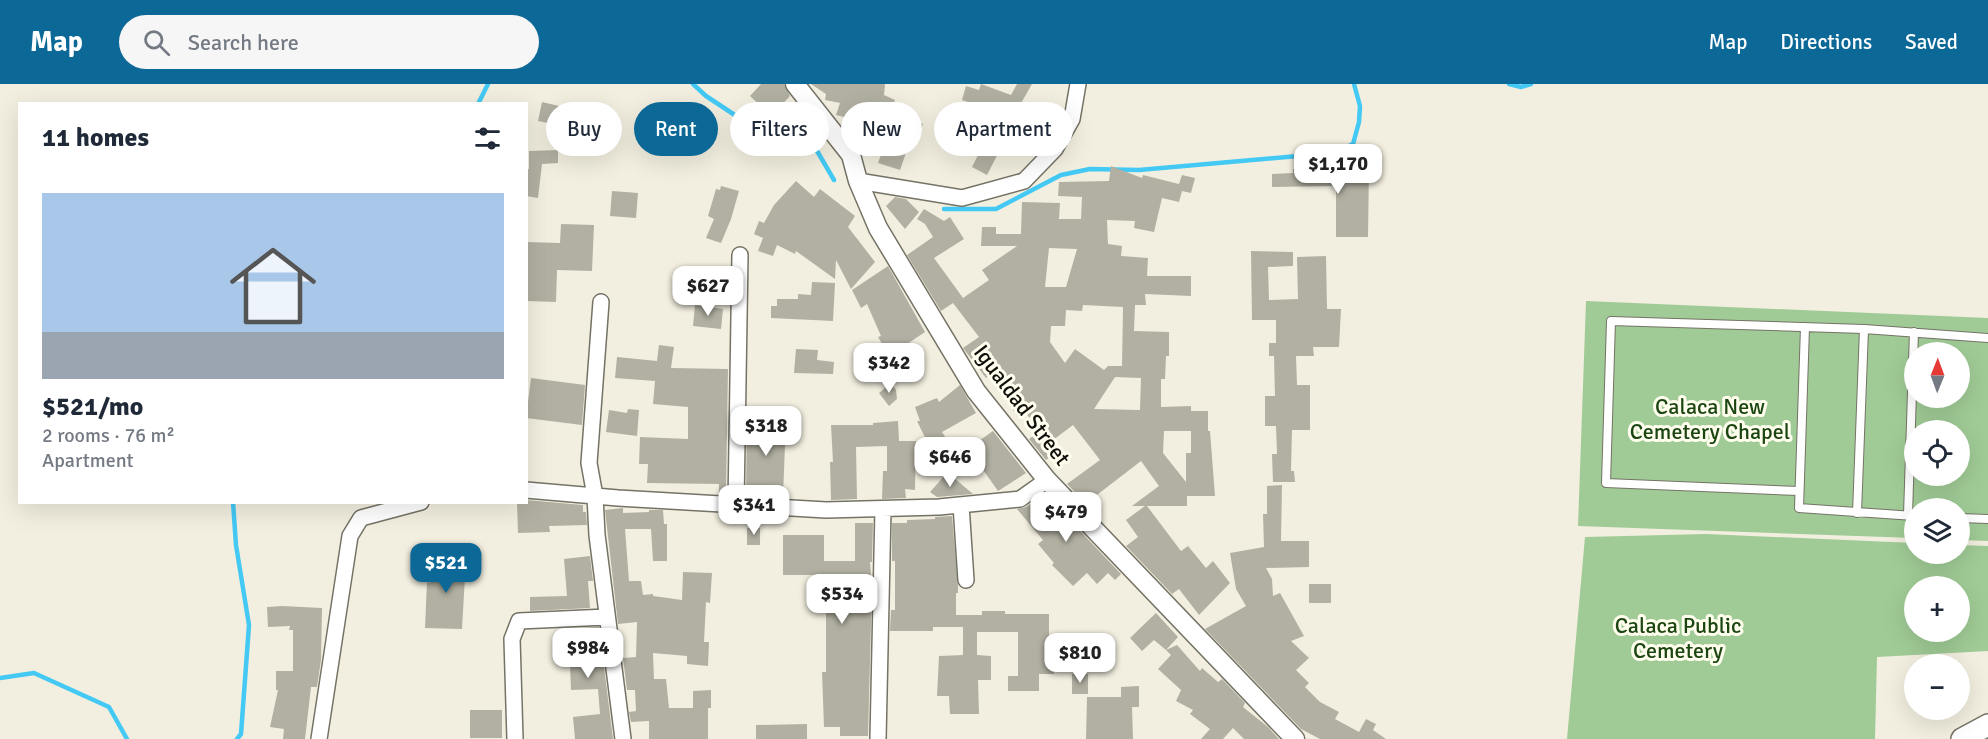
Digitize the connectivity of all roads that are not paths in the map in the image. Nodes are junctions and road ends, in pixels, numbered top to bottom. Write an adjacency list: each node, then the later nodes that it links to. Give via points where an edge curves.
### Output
1 (795, 84): 3 (street, Igualdad Street, via 851,155)
2 (1078, 84): 3 (street, via 1072,119 1055,149 1024,181 962,198)
3 (858, 181): 10 (street, Igualdad Street, via 878,228 976,391)
4 (740, 255): 16 (street)
5 (601, 302): 13 (street, via 589,463)
6 (1805, 327): 7 (lane); 12 (lane); 12 (lane, via 1611,321 1606,483)
7 (1864, 328): 8 (lane); 19 (lane)
8 (1914, 333): 9 (lane); 14 (lane)
9 (1988, 338)
10 (1047, 480): 17 (street, via 1020,499); 30 (street, Igualdad Street)
11 (528, 490): 13 (street)
12 (1799, 491): 19 (lane, via 1799,508)
13 (595, 496): 16 (street); 24 (street)
14 (1911, 498)
15 (414, 504): 26 (street, via 361,518 350,536)
16 (736, 504): 18 (street)
17 (961, 505): 18 (street); 23 (street)
18 (883, 509): 29 (street)
19 (1857, 513): 20 (lane)
20 (1904, 516)
21 (1970, 518): 22 (lane)
22 (1988, 519)
23 (966, 580)
24 (607, 617): 27 (street, via 519,621 512,639); 28 (street)
25 (1988, 725): 31 (main road)
26 (319, 739)
27 (515, 739)
28 (623, 739)
29 (878, 739)
30 (1295, 739)
31 (1962, 739)

